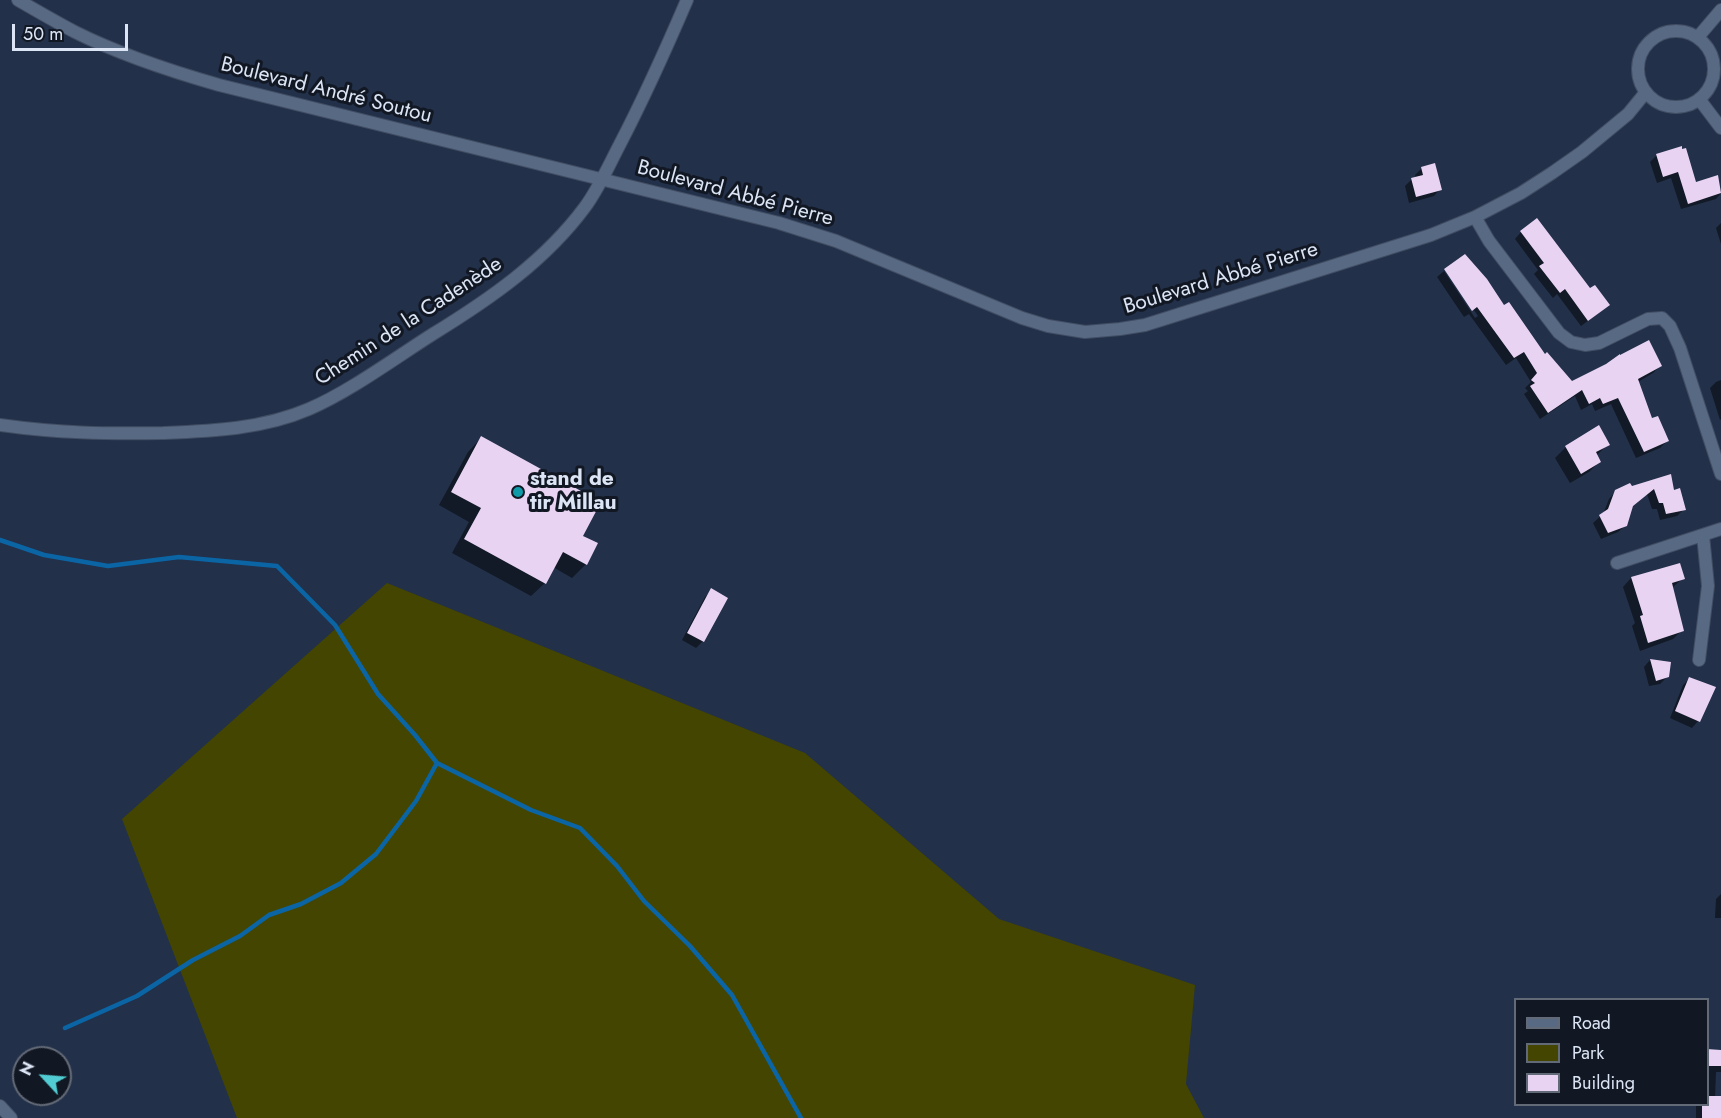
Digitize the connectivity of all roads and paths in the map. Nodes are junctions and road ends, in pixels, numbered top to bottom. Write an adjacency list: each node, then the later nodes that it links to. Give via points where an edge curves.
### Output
1 (18, 0): 8 (street, Boulevard André Soutou, via 106,46 181,74)
2 (687, 0): 8 (street, Chemin de la Cadenède, via 654,78)
3 (1721, 10): 4 (street)
4 (1698, 38): 5 (street, via 1675,30 1663,32 1644,47 1638,70); 6 (street, via 1709,51 1714,68 1707,91)
5 (1646, 93): 6 (street, via 1654,101 1677,107); 9 (street, Boulevard Abbé Pierre, via 1628,114 1582,152 1521,193)
6 (1699, 99): 7 (street)
7 (1721, 128)
8 (601, 180): 9 (street, Boulevard Abbé Pierre, via 808,231 1013,315 1085,332 1120,329 1171,317 1431,235); 10 (street, Chemin de la Cadenède, via 586,206 554,245 523,273 474,308 311,408 247,427 193,432 97,435)
9 (1475, 217): 11 (street, via 1558,333 1571,342 1599,343 1648,319 1662,318 1670,326)
10 (0, 425)
11 (1721, 474)
12 (1721, 529): 13 (street)
13 (1703, 535): 14 (street); 15 (street, via 1708,586)
14 (1617, 563)
15 (1699, 660)
16 (0, 1106): 17 (street)
17 (11, 1118)

